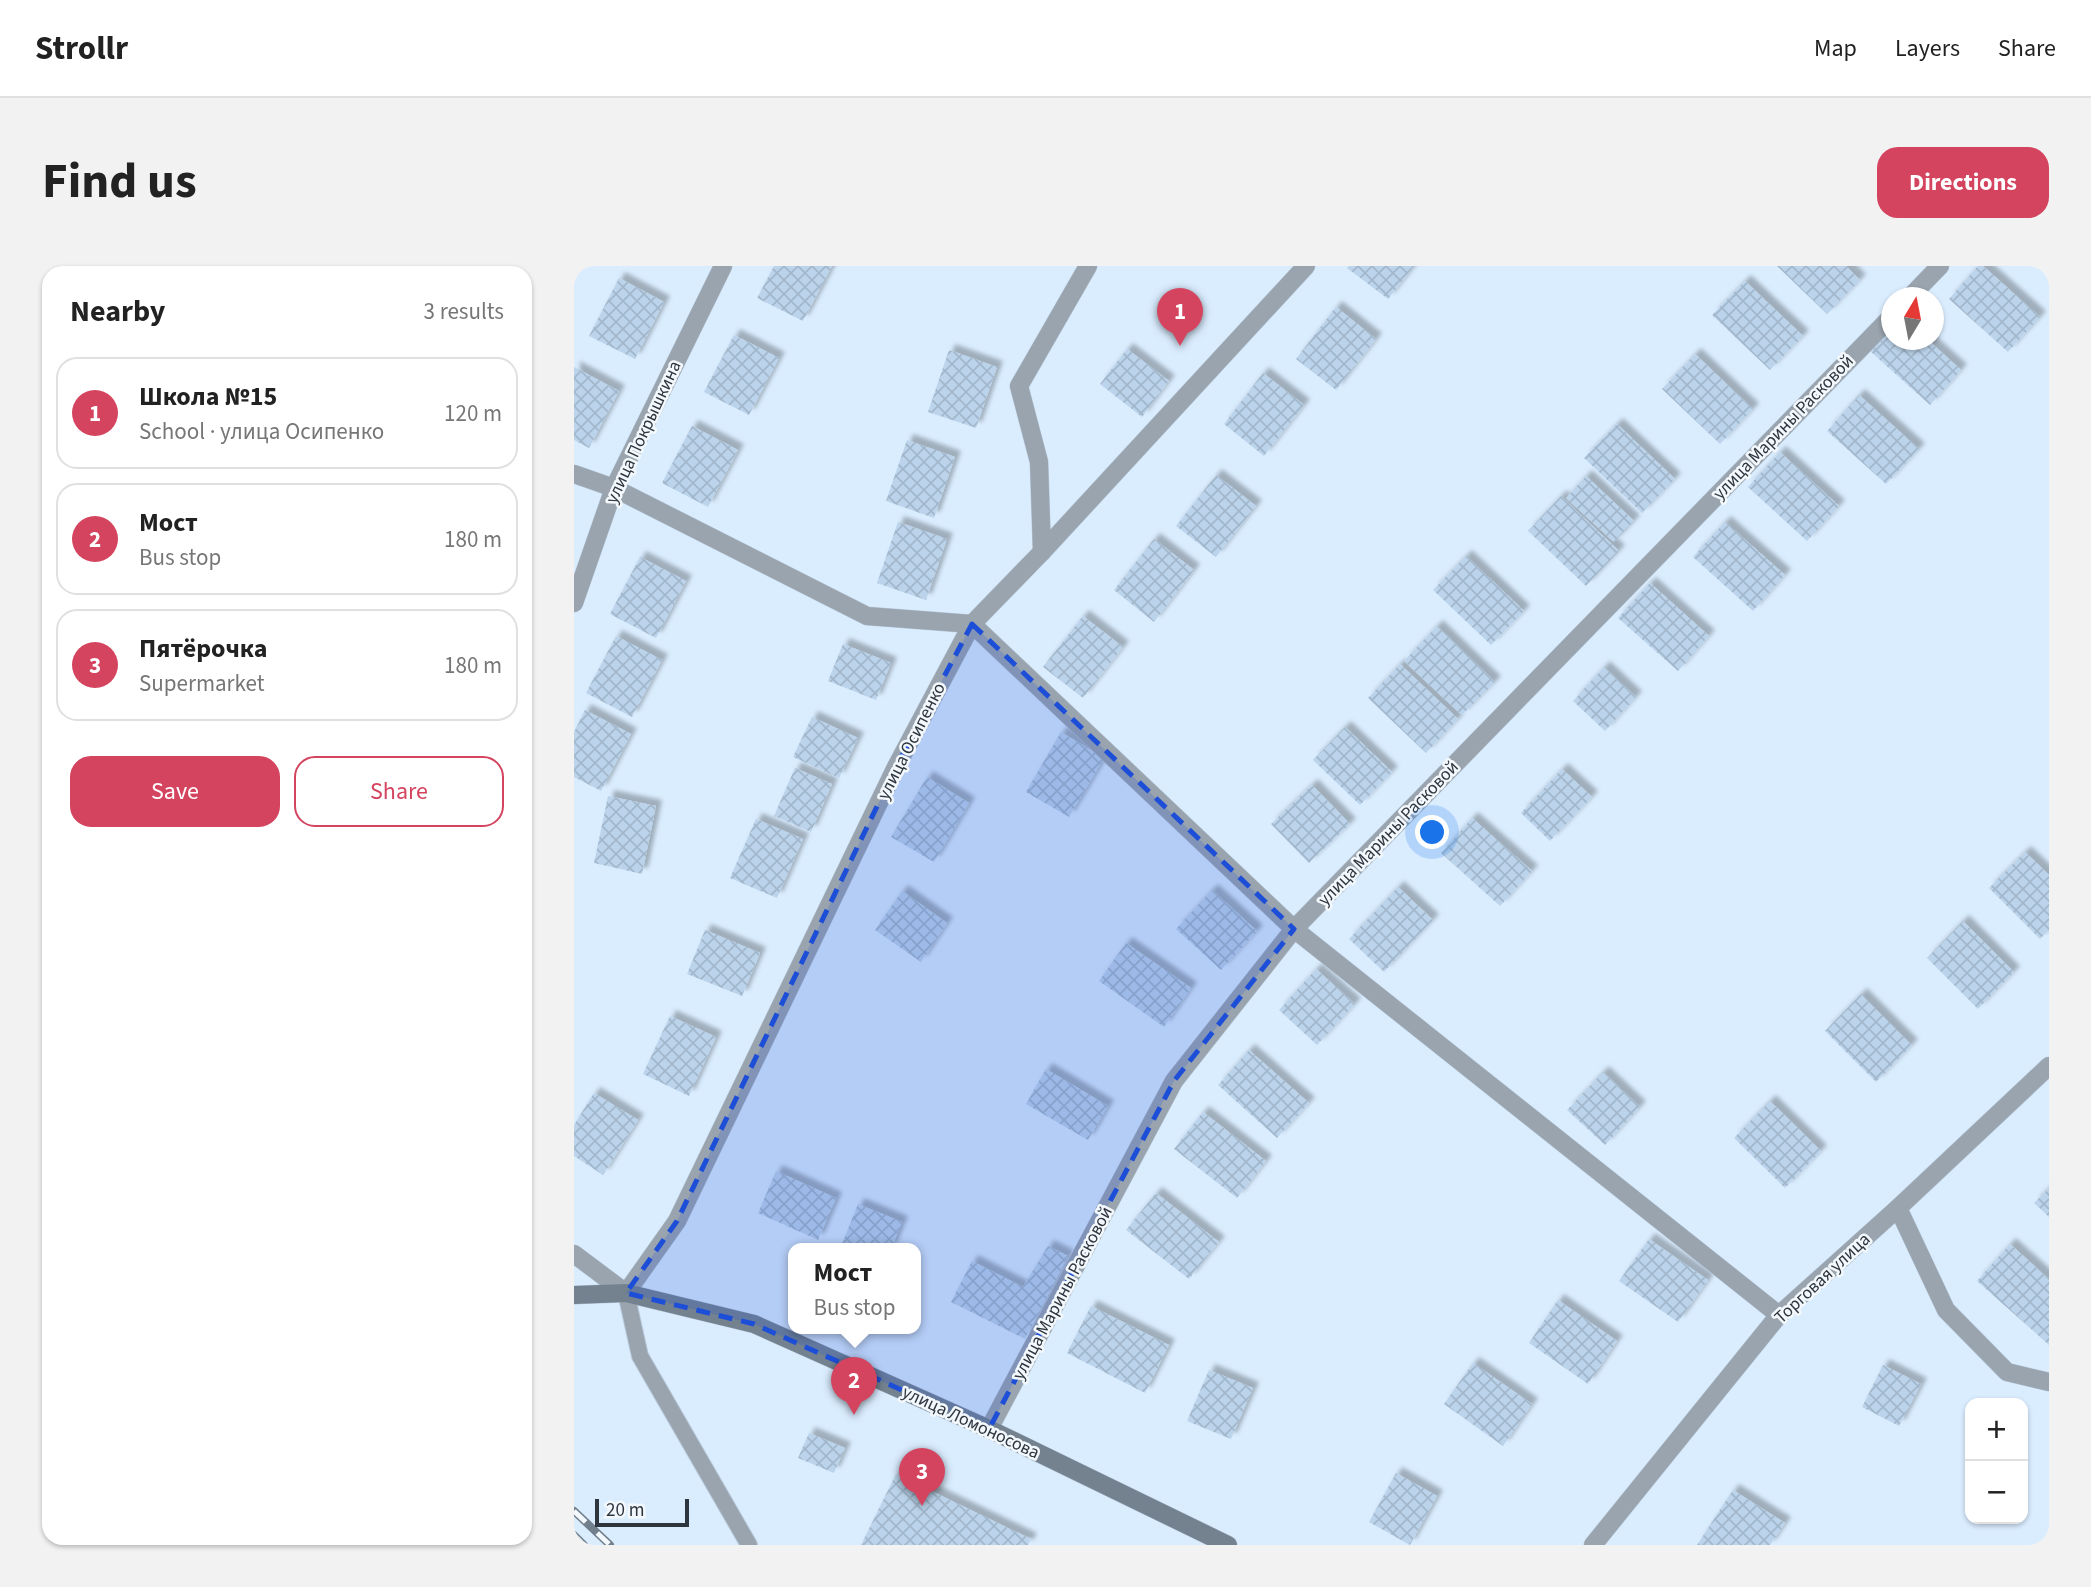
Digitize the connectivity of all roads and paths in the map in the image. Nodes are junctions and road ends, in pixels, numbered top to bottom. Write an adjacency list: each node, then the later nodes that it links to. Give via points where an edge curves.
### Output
1 (723, 266): 8 (street, улица Покрышкина)
2 (1088, 266): 9 (street, via 1019,386 1039,462)
3 (1306, 266): 9 (street, улица Осипенко)
4 (1940, 266): 5 (street)
5 (1920, 287)
6 (1881, 327): 12 (street, улица Марины Расковой)
7 (574, 474): 8 (street)
8 (614, 488): 10 (street, улица Покрышкина); 11 (street, via 867,616)
9 (1042, 552): 11 (street, улица Осипенко)
10 (574, 603)
11 (972, 624): 12 (street); 16 (street, улица Осипенко, via 896,767 677,1220)
12 (1294, 929): 18 (street); 20 (street, улица Марины Расковой, via 1174,1081)
13 (2049, 1066): 14 (street, Торговая улица)
14 (1898, 1208): 18 (street, Торговая улица); 19 (street, via 1946,1310 2007,1372)
15 (574, 1254): 16 (street)
16 (626, 1293): 17 (street, улица Ломоносова); 20 (street, улица Ломоносова, via 754,1324); 21 (lane, via 640,1356)
17 (574, 1295)
18 (1779, 1315): 23 (street, Торговая улица)
19 (2049, 1382)
20 (989, 1430): 22 (street, улица Ломоносова)
21 (749, 1545)
22 (1228, 1545)
23 (1593, 1545)

